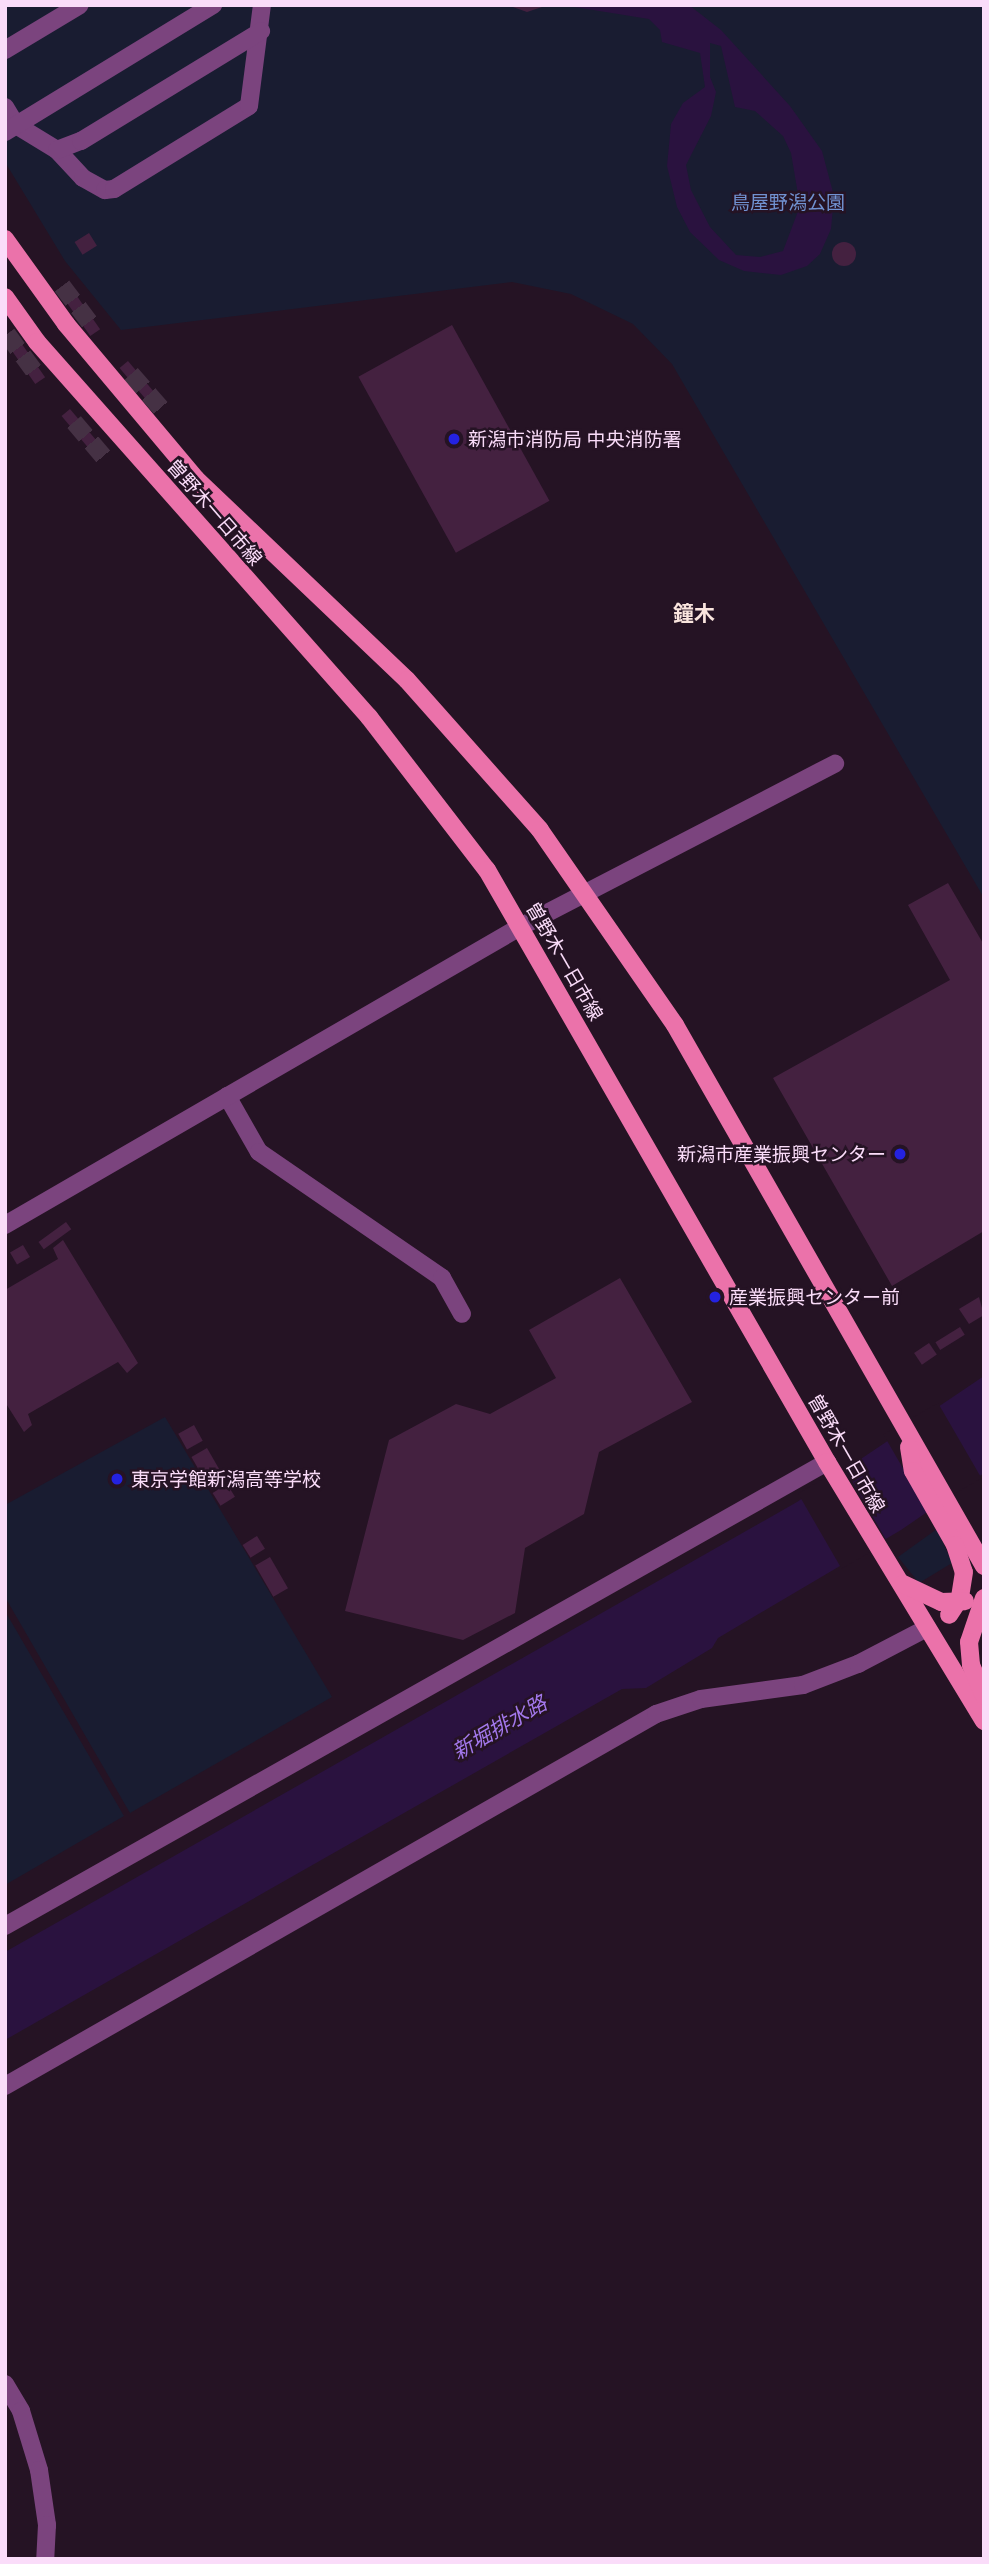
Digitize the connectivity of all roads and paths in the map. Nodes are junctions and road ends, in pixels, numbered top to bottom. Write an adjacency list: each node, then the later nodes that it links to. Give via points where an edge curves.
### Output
1 (80, 5): 5 (street)
2 (213, 5): 7 (street)
3 (262, 5): 4 (street)
4 (261, 31): 8 (street, via 81,141); 8 (street, via 249,106 121,185 105,190 83,178)
5 (5, 50)
6 (5, 107): 7 (street)
7 (10, 128): 8 (street)
8 (57, 149)
9 (5, 239): 12 (main road, 曽野木一日市線, via 66,324 196,479 407,680 540,830)
10 (5, 297): 13 (main road, 曽野木一日市線, via 37,342 369,718 486,870)
11 (835, 764): 12 (street)
12 (586, 896): 13 (street); 18 (main road, 曽野木一日市線, via 675,1025 903,1429)
13 (520, 927): 14 (street); 17 (main road, 曽野木一日市線)
14 (227, 1096): 15 (street); 16 (street, via 259,1152 442,1278)
15 (5, 1225)
16 (462, 1314)
17 (828, 1465): 20 (main road, 曽野木一日市線); 25 (street)
18 (944, 1511): 19 (main road, 曽野木一日市線); 21 (main road, via 964,1572)
19 (984, 1566)
20 (898, 1581): 21 (main road, 曽野木一日市線); 21 (main road)
21 (959, 1608): 22 (main road); 22 (main road); 24 (main road, 曽野木一日市線); 26 (street, via 858,1664 803,1685 676,1705)
22 (979, 1623): 23 (main road, via 969,1642 971,1665)
23 (984, 1695)
24 (984, 1721)
25 (5, 1926)
26 (5, 2086)
27 (5, 2384): 28 (street, via 21,2412 39,2470 47,2525)
28 (45, 2559)

